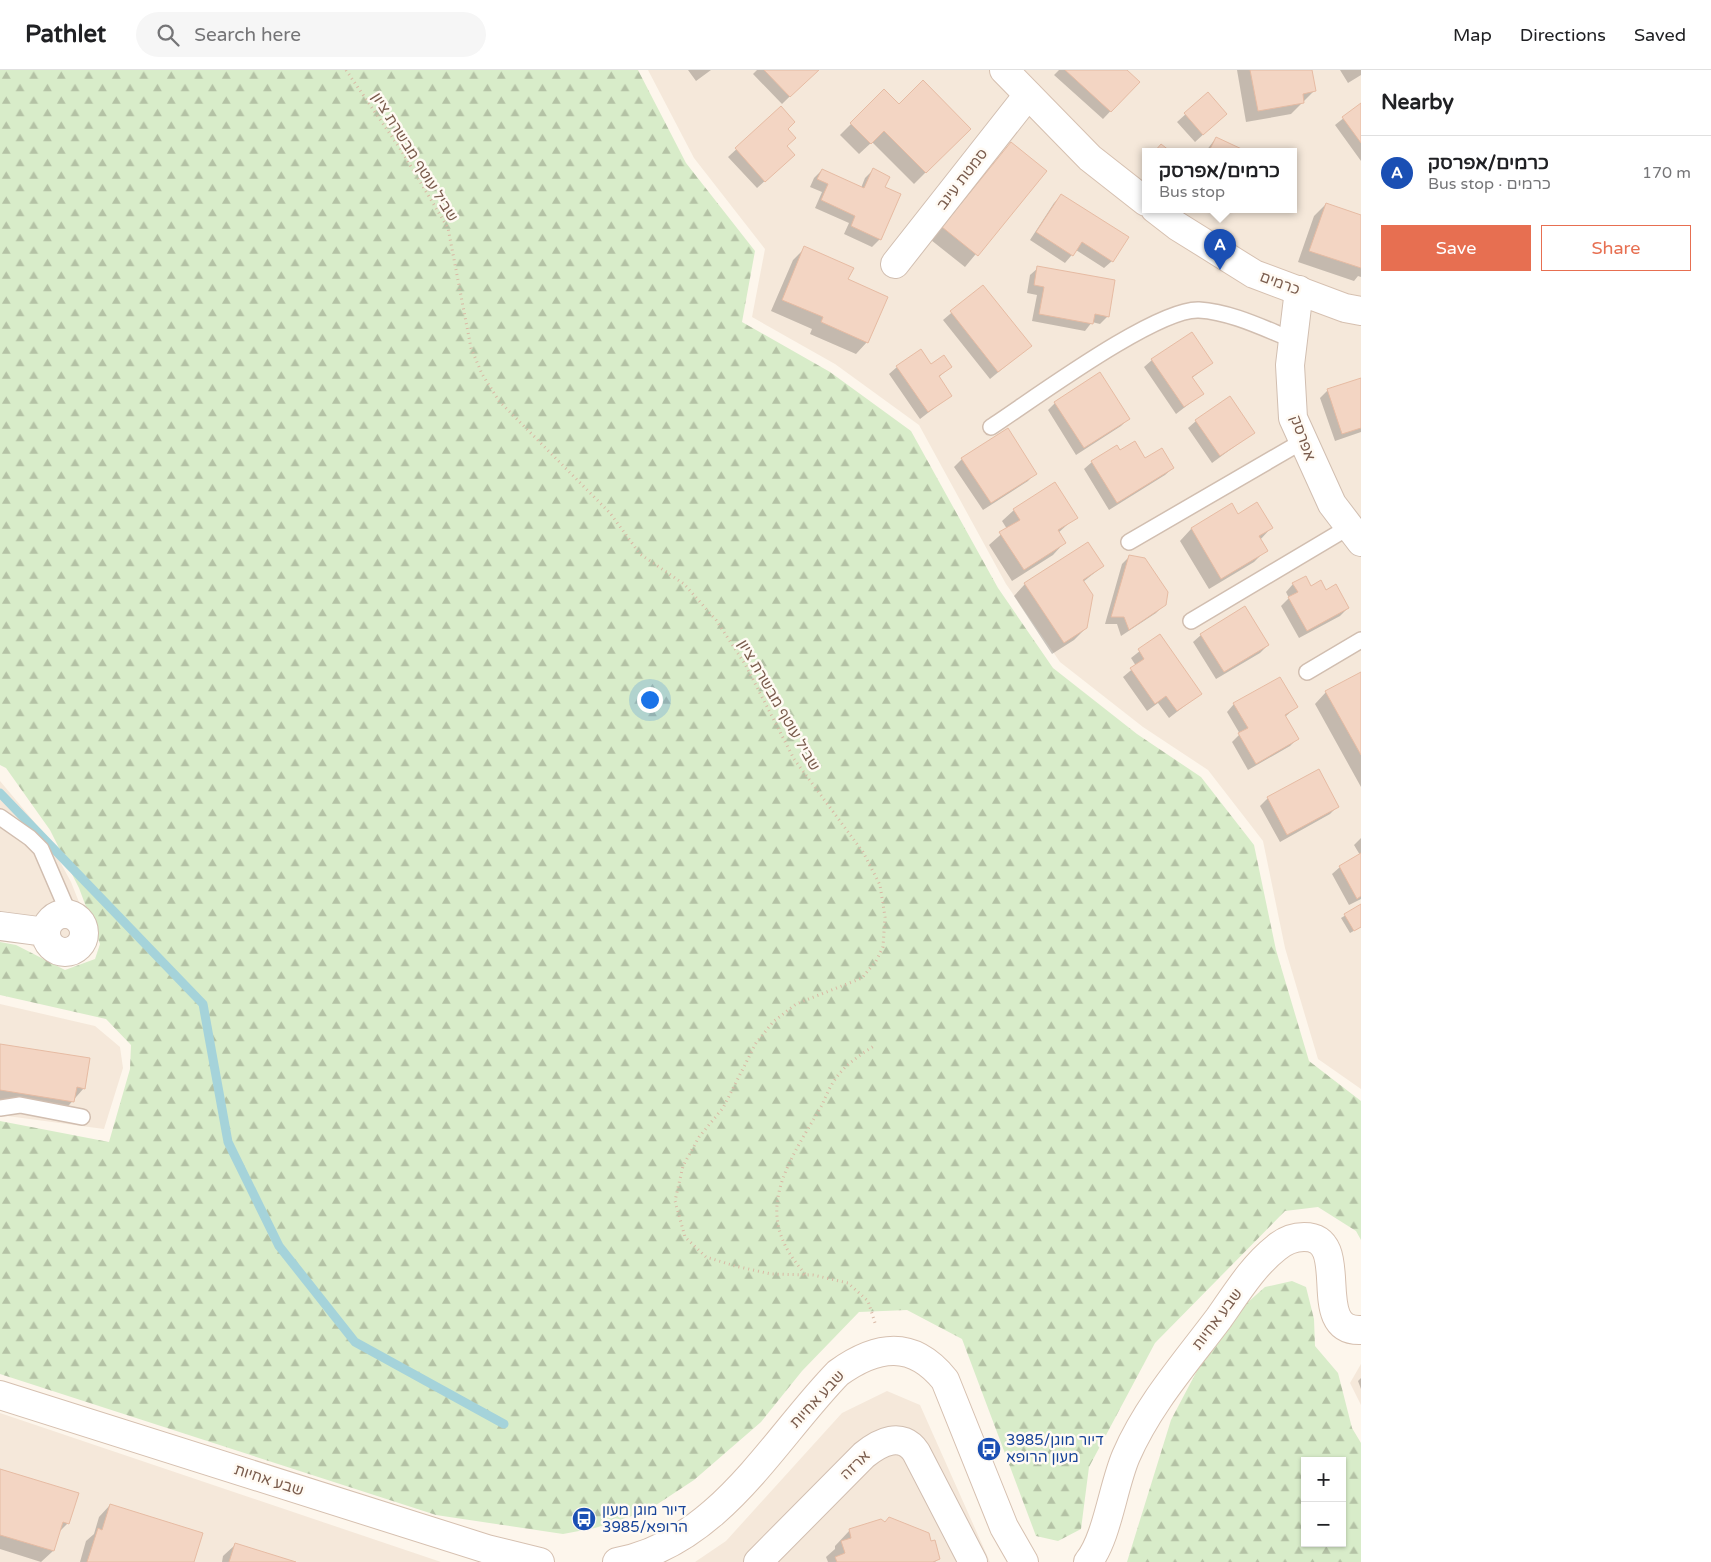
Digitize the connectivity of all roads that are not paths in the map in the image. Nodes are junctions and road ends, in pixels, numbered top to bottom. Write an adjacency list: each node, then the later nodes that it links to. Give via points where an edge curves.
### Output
1 (1004, 70): 2 (main road)
2 (1028, 95): 3 (main road, via 1090,158); 5 (main road, סמטת עינב)
3 (1142, 199)
4 (1160, 213): 6 (main road, כרמים, via 1254,274)
5 (896, 264)
6 (1299, 290): 7 (main road, כרמים); 8 (main road, אפרסק)
7 (1361, 311)
8 (1293, 340): 9 (lane, via 1231,316 1198,310 1170,316 1139,331); 10 (main road, אפרסק, via 1290,365 1294,418)
9 (991, 427)
10 (1303, 441): 11 (main road, אפרסק, via 1332,504); 12 (lane)
11 (1355, 535): 13 (lane)
12 (1129, 542)
13 (1191, 621)
14 (1361, 640): 15 (lane)
15 (1307, 672)
16 (0, 817): 17 (lane, via 40,849)
17 (69, 914): 18 (main road, via 79,920 84,930 83,939 70,951 58,951 49,943 46,932)
18 (0, 926)
19 (0, 1108): 20 (lane, via 20,1105)
20 (82, 1117)
21 (1361, 1330): 28 (main road, שבע אחיות, via 1350,1329 1337,1318 1333,1307 1330,1263 1321,1244 1315,1239 1298,1237 1277,1247 1254,1270 1143,1422 1122,1464 1100,1540)
22 (0, 1395): 23 (main road, שבע אחיות, via 477,1546)
23 (540, 1562)
24 (617, 1562): 27 (main road, שבע אחיות, via 640,1557 690,1532 735,1492 838,1373 854,1362 884,1351 899,1351 919,1357 945,1380 1004,1527)
25 (758, 1562): 26 (main road, ארזה, via 864,1455 892,1440 904,1441 916,1452)
26 (973, 1562)
27 (1024, 1562)
28 (1088, 1562)

